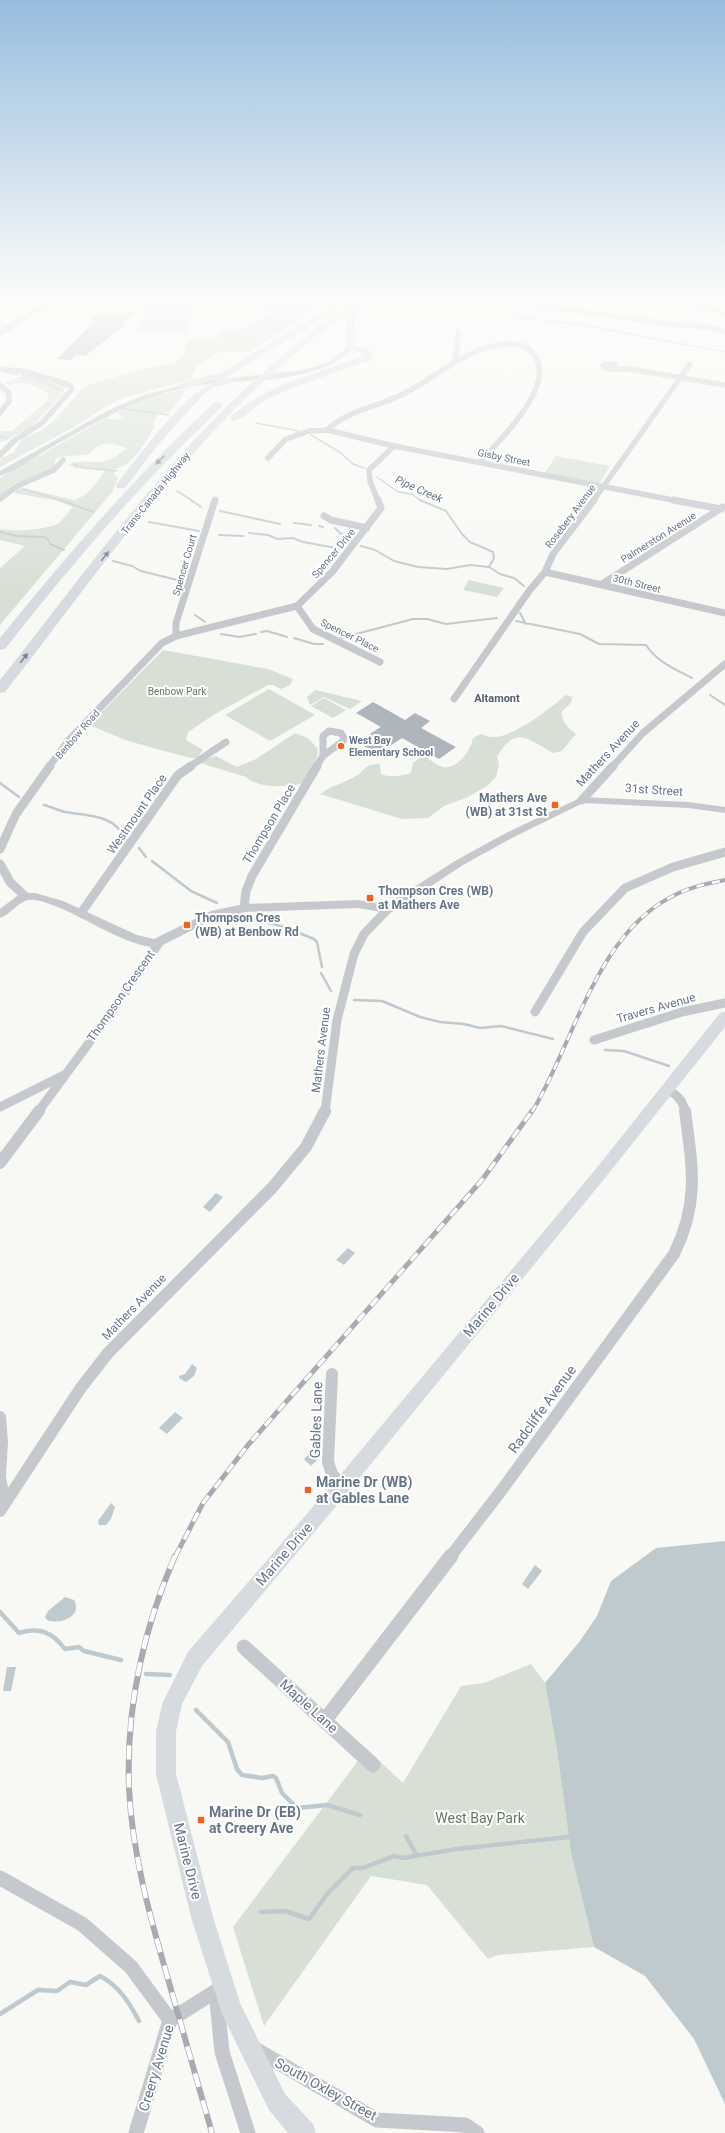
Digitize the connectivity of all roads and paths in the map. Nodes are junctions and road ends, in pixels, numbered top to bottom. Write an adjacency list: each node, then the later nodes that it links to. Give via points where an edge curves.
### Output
1 (9, 394): 11 (street, via 7,406)
2 (68, 394): 14 (street, via 42,423 15,440)
3 (153, 394): 18 (street, via 119,407)
4 (199, 394): 28 (highway, via 150,448)
5 (232, 394): 28 (highway, Trans-Canada Highway, one-way to 28, via 204,417 132,489)
6 (246, 394): 25 (highway, Trans-Canada Highway, via 181,460)
7 (271, 394): 25 (highway, via 253,403 214,438)
8 (403, 394): 12 (street, via 333,424)
9 (535, 394): 17 (street)
10 (669, 394): 19 (street, Rosebery Avenue)
11 (0, 414)
12 (327, 430): 13 (street, Gisby Street); 15 (street, Gisby Street, via 309,431 286,439)
13 (394, 446): 17 (street, Gisby Street); 24 (street, Spencer Drive, via 369,470 370,481 381,508)
14 (0, 456)
15 (268, 458)
16 (63, 460): 20 (street, via 51,473 19,485)
17 (480, 462): 19 (street, Gisby Street)
18 (0, 474)
19 (605, 485): 22 (street, Gisby Street); 26 (street, Rosebery Avenue, via 553,554)
20 (0, 499)
21 (215, 500): 31 (street, Spencer Court, via 176,623)
22 (723, 507): 27 (street, Palmerston Avenue)
23 (324, 516): 24 (street)
24 (367, 528): 29 (street, Spencer Drive, via 332,572)
25 (120, 537): 35 (highway, Trans-Canada Highway, one-way to 25)
26 (545, 572): 27 (street, 30th Street); 36 (street, Rosebery Avenue, via 529,591)
27 (602, 584): 30 (street, 30th Street)
28 (38, 598): 32 (highway, Trans-Canada Highway)
29 (297, 606): 31 (street); 33 (street, Spencer Place, via 313,629)
30 (725, 613)
31 (176, 636): 41 (street, Benbow Road, via 162,643 68,741 16,814)
32 (0, 646)
33 (380, 662)
34 (725, 664): 39 (street, Mathers Avenue, via 643,733)
35 (0, 689)
36 (454, 700)
37 (226, 742): 47 (street, Westmount Place, via 178,775)
38 (323, 756): 45 (street, Thompson Place, via 252,876 246,891)
39 (582, 800): 40 (street, 31st Street, via 688,805); 46 (street, Mathers Avenue, via 459,863)
40 (725, 810)
41 (0, 849)
42 (725, 852): 51 (street, via 673,867 625,888 583,932)
43 (0, 864): 44 (street, via 7,879)
44 (24, 896): 47 (street, via 44,899); 48 (street)
45 (244, 908): 46 (street, Thompson Crescent, via 358,904); 49 (street, Thompson Crescent, via 215,914)
46 (388, 909): 62 (street, Mathers Avenue, via 364,934 354,954 337,1020 326,1109 306,1147 272,1188 108,1352 80,1389)
47 (81, 913): 49 (street, via 140,940 151,944)
48 (0, 914)
49 (159, 942): 54 (street, Thompson Crescent)
50 (725, 1003): 53 (street, Travers Avenue, via 682,1012)
51 (536, 1012)
52 (725, 1018): 55 (main road, Marine Drive)
53 (594, 1040)
54 (66, 1074): 56 (street); 57 (street, Thompson Crescent)
55 (668, 1089): 61 (main road, Marine Drive); 64 (street, Radcliffe Avenue, via 677,1095 684,1105 692,1164 688,1222 674,1254 501,1491)
56 (0, 1107)
57 (0, 1163)
58 (332, 1374): 61 (street, Gables Lane, via 328,1462 332,1474)
59 (0, 1417): 60 (street)
60 (0, 1477): 62 (street)
61 (342, 1486): 67 (main road, Marine Drive, via 195,1659 173,1702 166,1731 166,1774)
62 (2, 1507)
63 (244, 1647): 64 (street, Maple Lane)
64 (325, 1720): 65 (street, Maple Lane)
65 (373, 1765)
66 (0, 1878): 68 (street, via 82,1924 131,1967)
67 (220, 1988): 68 (street, Creery Avenue); 69 (main road, Marine Drive); 71 (street, via 222,2052)
68 (170, 2020): 70 (street, Creery Avenue)
69 (248, 2044): 72 (main road, Marine Drive, via 276,2102); 73 (street, South Oxley Street, via 377,2120 465,2125)
70 (136, 2133)
71 (248, 2133)
72 (304, 2133)
73 (477, 2133)

